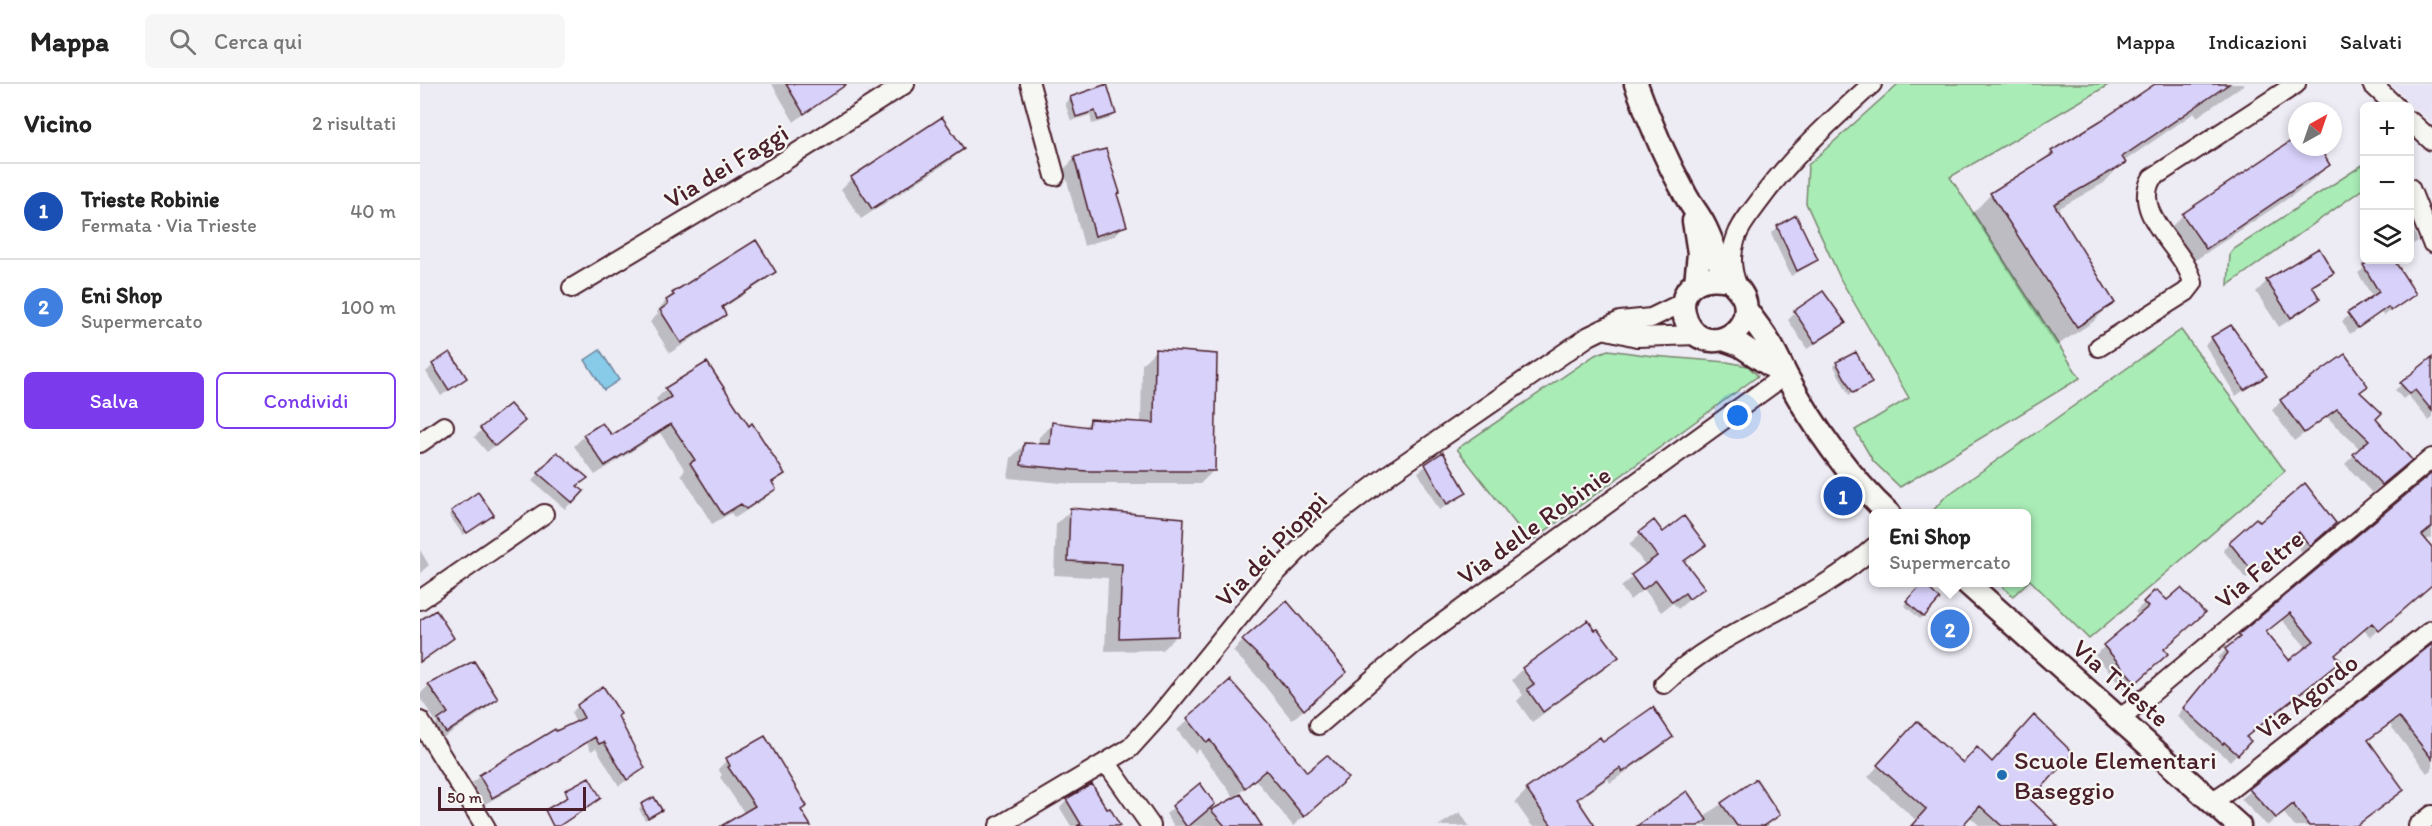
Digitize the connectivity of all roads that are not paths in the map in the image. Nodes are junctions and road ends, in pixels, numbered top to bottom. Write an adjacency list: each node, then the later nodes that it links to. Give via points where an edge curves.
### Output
1 (905, 84): 12 (street, Via dei Faggi)
2 (1030, 84): 8 (street)
3 (1636, 84): 10 (street, via 1662,151)
4 (1872, 84): 14 (street, via 1784,168 1743,224 1732,252)
5 (2296, 84): 18 (street, via 2152,178 2147,189 2148,208 2187,267 2193,283 2186,292)
6 (2414, 125): 7 (street)
7 (2432, 141)
8 (1055, 176)
9 (2414, 200): 11 (street)
10 (1700, 226): 13 (street, via 1700,253); 14 (street)
11 (2432, 243)
12 (572, 288)
13 (1690, 292): 14 (street, via 1711,278); 15 (street, Via dei Pioppi, via 1673,309 1651,318 1620,321); 16 (street, via 1684,316)
14 (1738, 294): 17 (street, via 1739,329); 19 (street, via 1770,343)
15 (1603, 329): 16 (street, via 1637,337); 33 (street, Via dei Pioppi, via 1392,472 1326,522 1270,579 1130,748)
16 (1698, 335): 17 (street)
17 (1722, 339): 19 (street, via 1740,345)
18 (2099, 347)
19 (1785, 375): 23 (street, via 1854,479); 32 (street, Via delle Robinie, via 1415,643)
20 (444, 426): 21 (street)
21 (420, 442)
22 (2432, 458): 30 (street, Via Feltre)
23 (1885, 509)
24 (544, 514): 27 (street)
25 (1869, 551): 29 (street, via 1837,578 1685,663)
26 (1972, 587): 30 (street, Via Trieste)
27 (420, 600)
28 (2432, 630): 34 (street, Via Agordo)
29 (1664, 684)
30 (2118, 718): 34 (street, Via Trieste)
31 (420, 721): 36 (street)
32 (1319, 725)
33 (1106, 762): 37 (street, Via dei Pioppi); 38 (street)
34 (2213, 801): 39 (street, Via Trieste)
35 (2432, 815): 40 (street)
36 (485, 826)
37 (999, 826)
38 (1150, 826)
39 (2239, 826)
40 (2418, 826)

